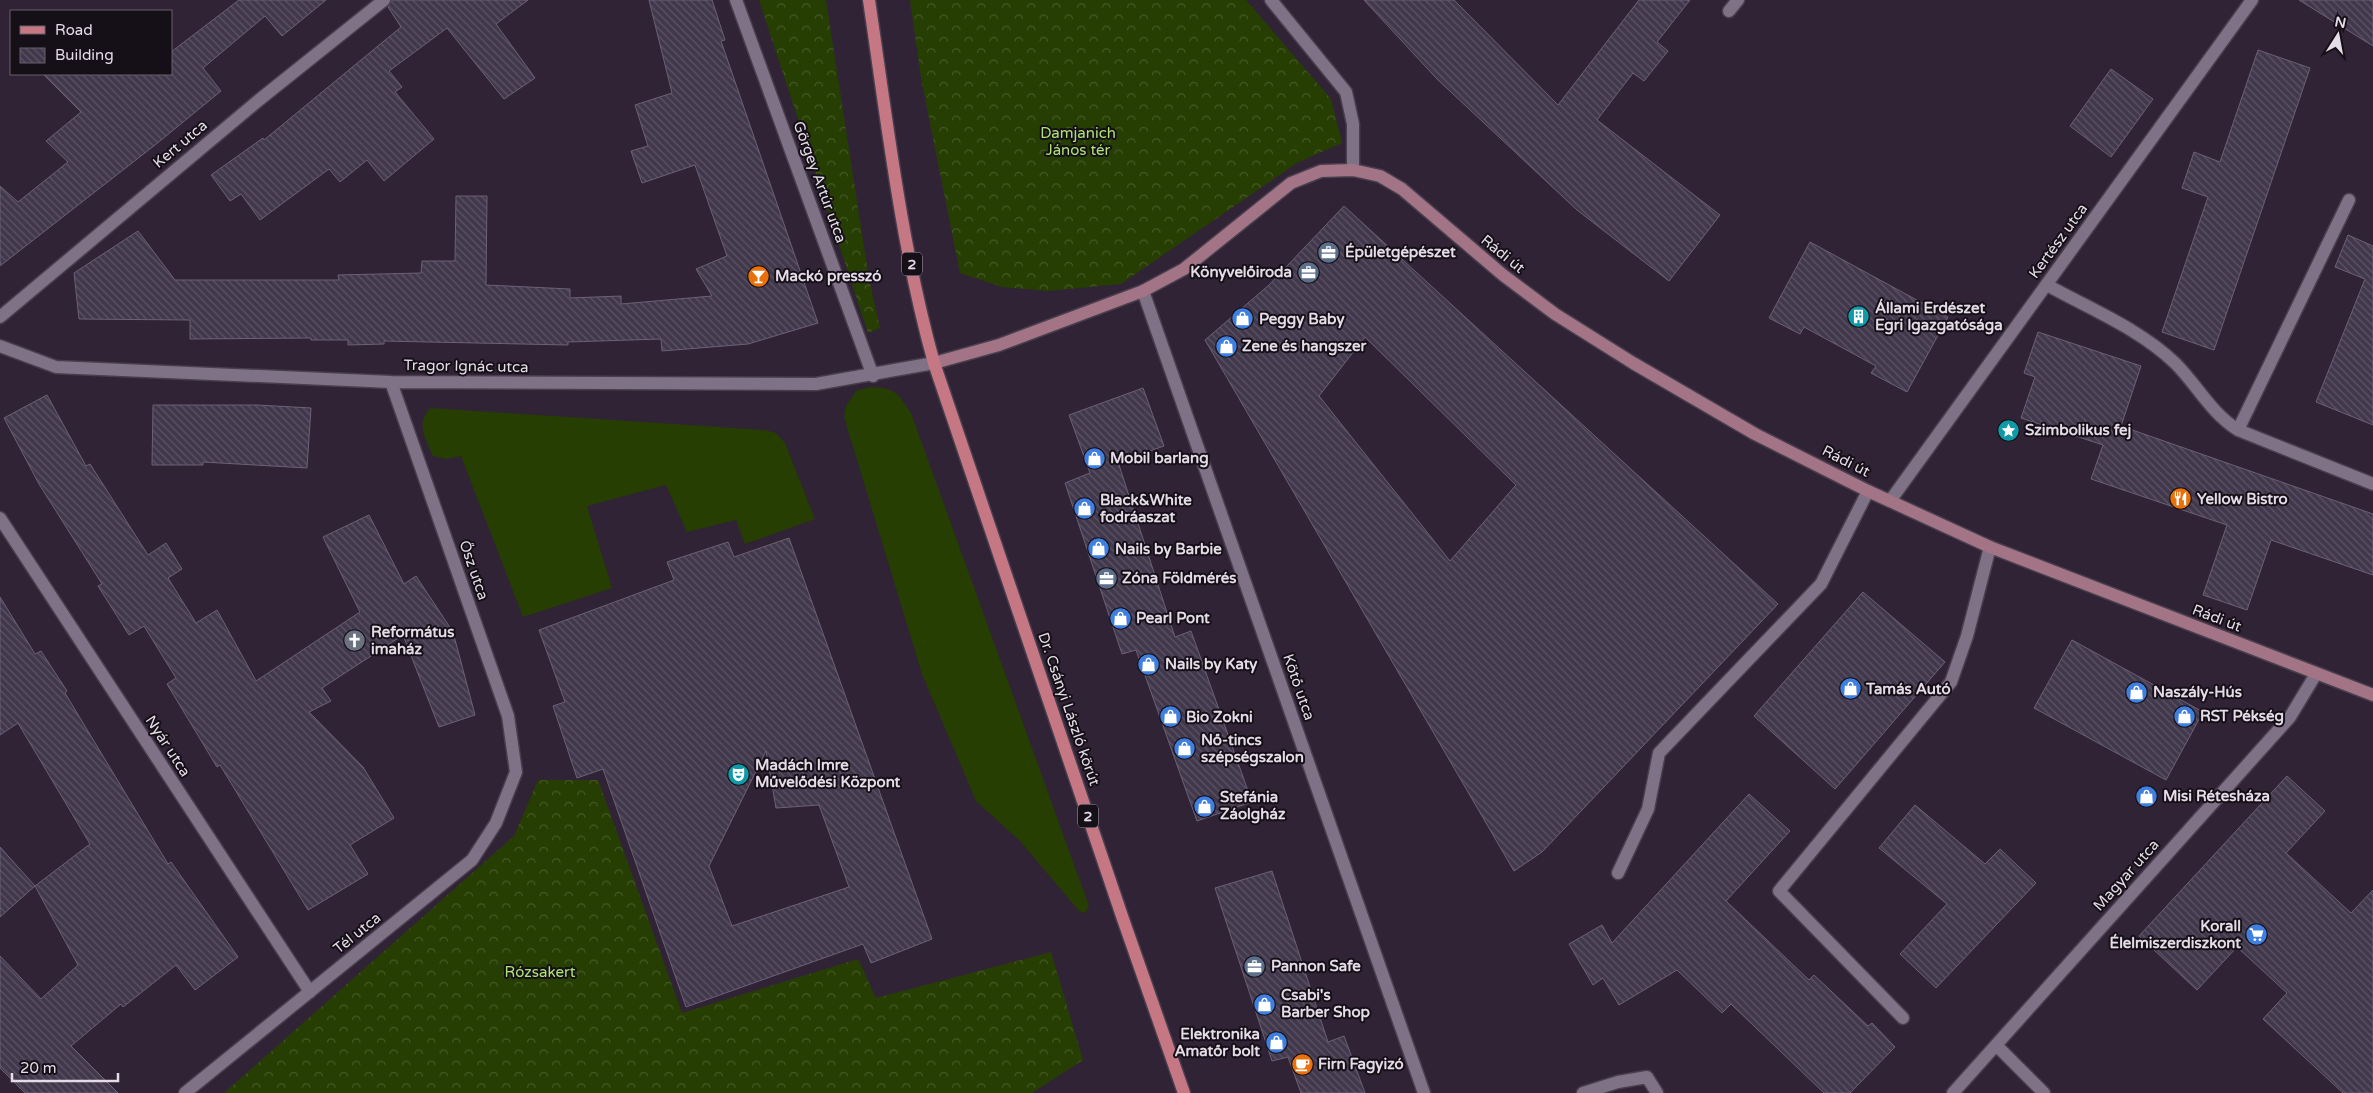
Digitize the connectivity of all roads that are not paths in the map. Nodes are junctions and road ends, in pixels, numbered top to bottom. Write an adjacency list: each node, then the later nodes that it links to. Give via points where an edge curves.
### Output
1 (384, 0): 12 (street, Kert utca, via 258,100)
2 (736, 0): 15 (street, Görgey Artúr utca)
3 (869, 0): 14 (main road, 2, via 900,203)
4 (1270, 0): 8 (street, via 1346,92 1353,124)
5 (1738, 0): 7 (street)
6 (2252, 0): 10 (street, Kertész utca)
7 (1729, 11)
8 (1353, 170): 11 (street, via 1322,171 1291,183 1184,269); 19 (street, Rádi út, via 1380,176 1402,189 1503,275 1594,339 1755,434)
9 (2349, 200): 17 (street)
10 (2047, 285): 17 (street, via 2142,337 2175,363 2222,419); 20 (street, Kertész utca)
11 (1143, 292): 14 (street, via 999,345); 32 (street, Kötő utca)
12 (0, 317)
13 (0, 346): 16 (street, Tragor Ignác utca, via 56,367)
14 (934, 363): 15 (street, Tragor Ignác utca); 31 (main road, Dr. Csányi László körút / 2)
15 (873, 376): 16 (street, Tragor Ignác utca, via 816,384)
16 (391, 382): 25 (street, Ősz utca, via 508,716)
17 (2238, 430): 18 (street)
18 (2373, 484)
19 (1868, 491): 20 (street, Rádi út); 26 (street, via 1821,584 1659,753 1648,810)
20 (1890, 501): 22 (street, Rádi út)
21 (0, 518): 27 (street, Nyár utca)
22 (1990, 547): 23 (street, Rádi út); 28 (street, via 1967,636 1950,682 1778,891)
23 (2316, 674): 24 (street, Rádi út); 29 (street, Magyar utca, via 2290,717)
24 (2373, 695)
25 (516, 772): 27 (street, Tél utca, via 496,823 472,860)
26 (1618, 873)
27 (310, 992): 30 (street, Tél utca)
28 (1903, 1018)
29 (1996, 1045): 35 (street, Magyar utca); 36 (street)
30 (185, 1093)
31 (1184, 1093)
32 (1424, 1093)
33 (1583, 1093): 34 (street, via 1647,1076)
34 (1657, 1093)
35 (1953, 1093)
36 (2044, 1093)

